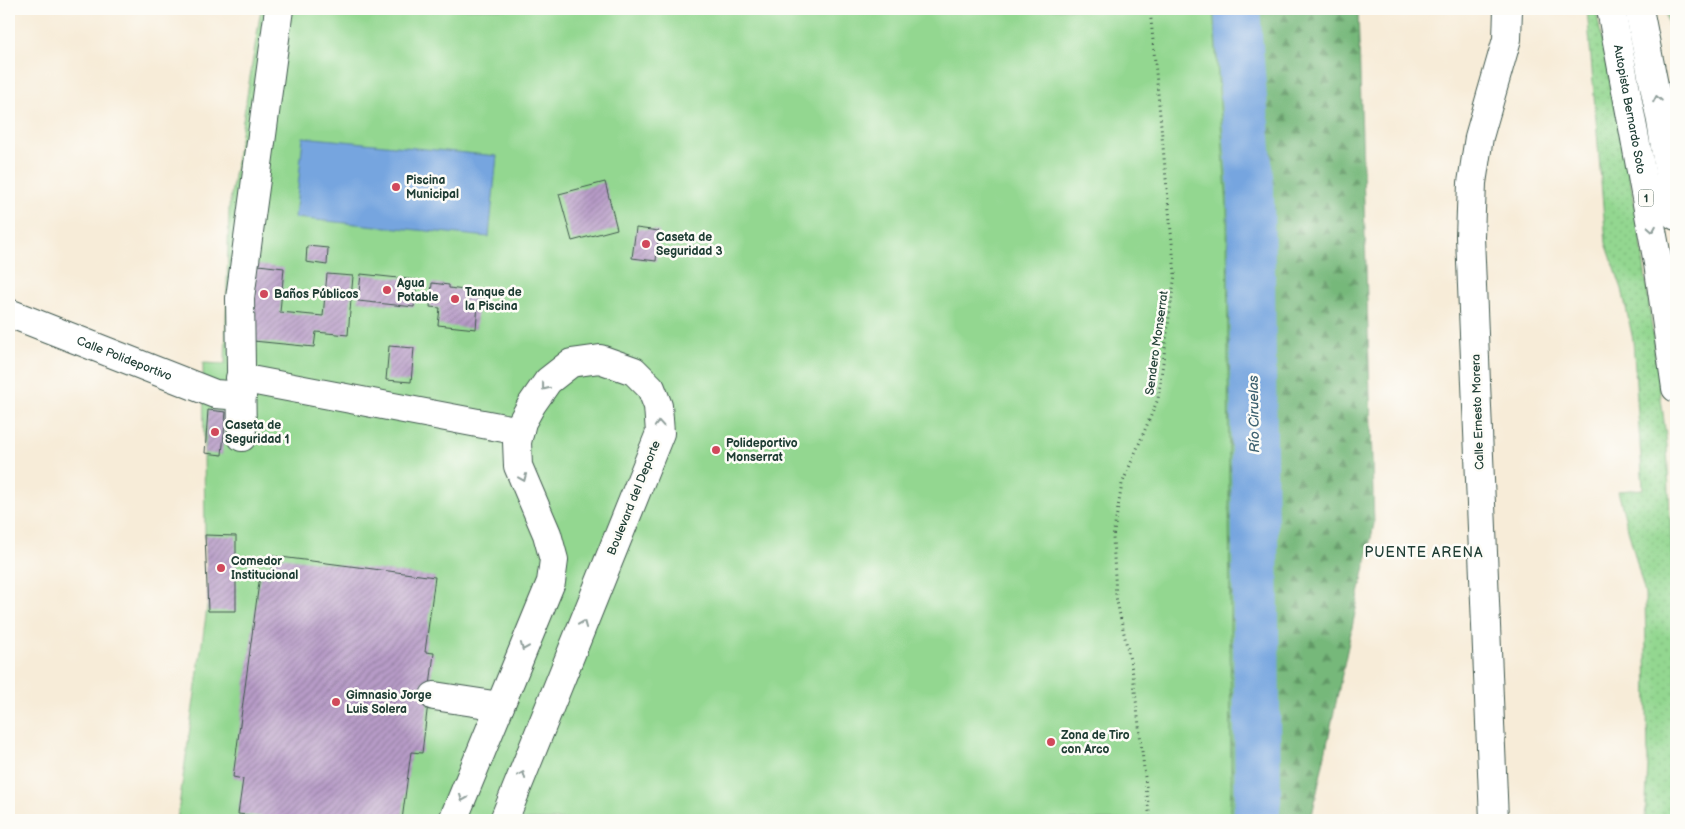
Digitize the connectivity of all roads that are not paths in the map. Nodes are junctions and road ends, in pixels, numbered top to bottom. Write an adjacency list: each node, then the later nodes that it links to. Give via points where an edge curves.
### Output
1 (279, 9): 7 (main road, via 240,298)
2 (1508, 9): 15 (main road, Calle Ernesto Morera, via 1507,38 1479,137 1472,183 1470,236)
3 (1611, 9): 8 (main road, Autopista Bernardo Soto / 1, one-way to 8, via 1658,264)
4 (1639, 9): 5 (main road, 1, one-way to 4)
5 (1676, 216)
6 (9, 314): 7 (main road, Calle Polideportivo, via 215,394)
7 (241, 387): 9 (main road, Calle Polideportivo); 10 (main road)
8 (1676, 388)
9 (520, 431): 12 (main road, Boulevard del Deporte, one-way to 12, via 518,466 547,534 554,560 550,582); 14 (main road, Boulevard del Deporte, one-way to 9, via 660,433 658,406 651,388 634,371 600,359 570,363 548,382 532,404)
10 (242, 437)
11 (434, 696): 12 (main road)
12 (500, 706): 13 (main road, Boulevard del Deporte, one-way to 13)
13 (454, 820)
14 (504, 820)
15 (1494, 820)

